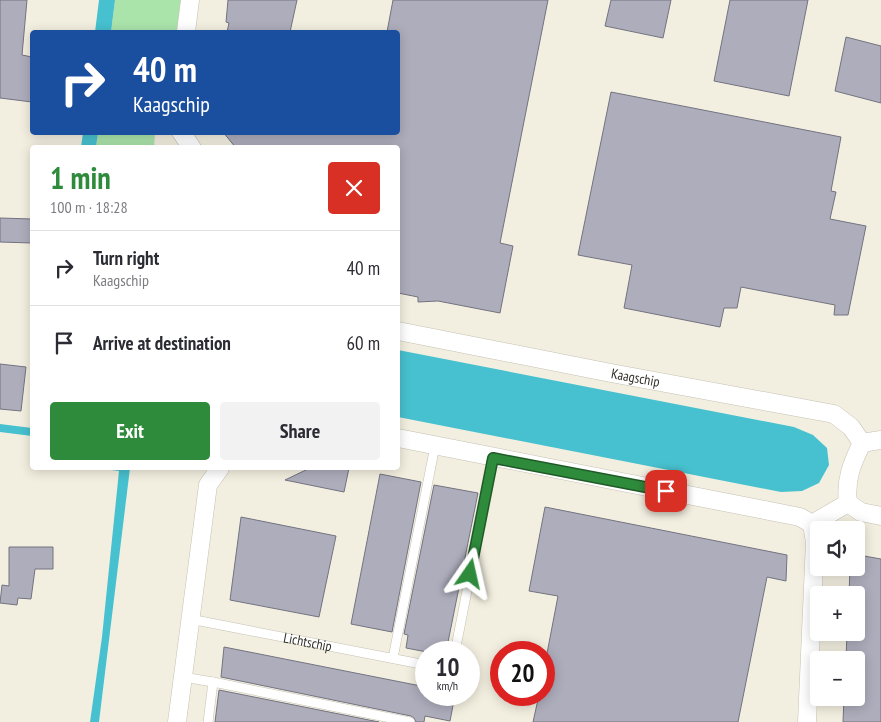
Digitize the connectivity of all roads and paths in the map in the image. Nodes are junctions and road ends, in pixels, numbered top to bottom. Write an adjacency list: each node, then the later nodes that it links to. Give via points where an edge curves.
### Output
1 (190, 0): 2 (street)
2 (186, 30)
3 (400, 331): 6 (street, Kaagschip, via 834,414 851,427)
4 (400, 438): 7 (street)
5 (881, 440): 6 (street)
6 (862, 443): 10 (street, via 850,468 846,488)
7 (435, 446): 8 (street); 17 (lane)
8 (493, 458): 13 (street, via 800,517); 16 (lane)
9 (219, 470): 15 (street, via 208,485)
10 (848, 503): 11 (street, via 861,512); 12 (street)
11 (881, 516)
12 (817, 521)
13 (810, 523)
14 (812, 576): 24 (street)
15 (190, 619): 17 (lane, Lichtschip); 19 (street)
16 (457, 641)
17 (393, 658): 18 (lane, Lichtschip)
18 (415, 663)
19 (183, 677): 20 (lane); 21 (street)
20 (213, 682): 22 (lane); 23 (lane)
21 (177, 722)
22 (208, 722)
23 (410, 722)
24 (806, 722)

